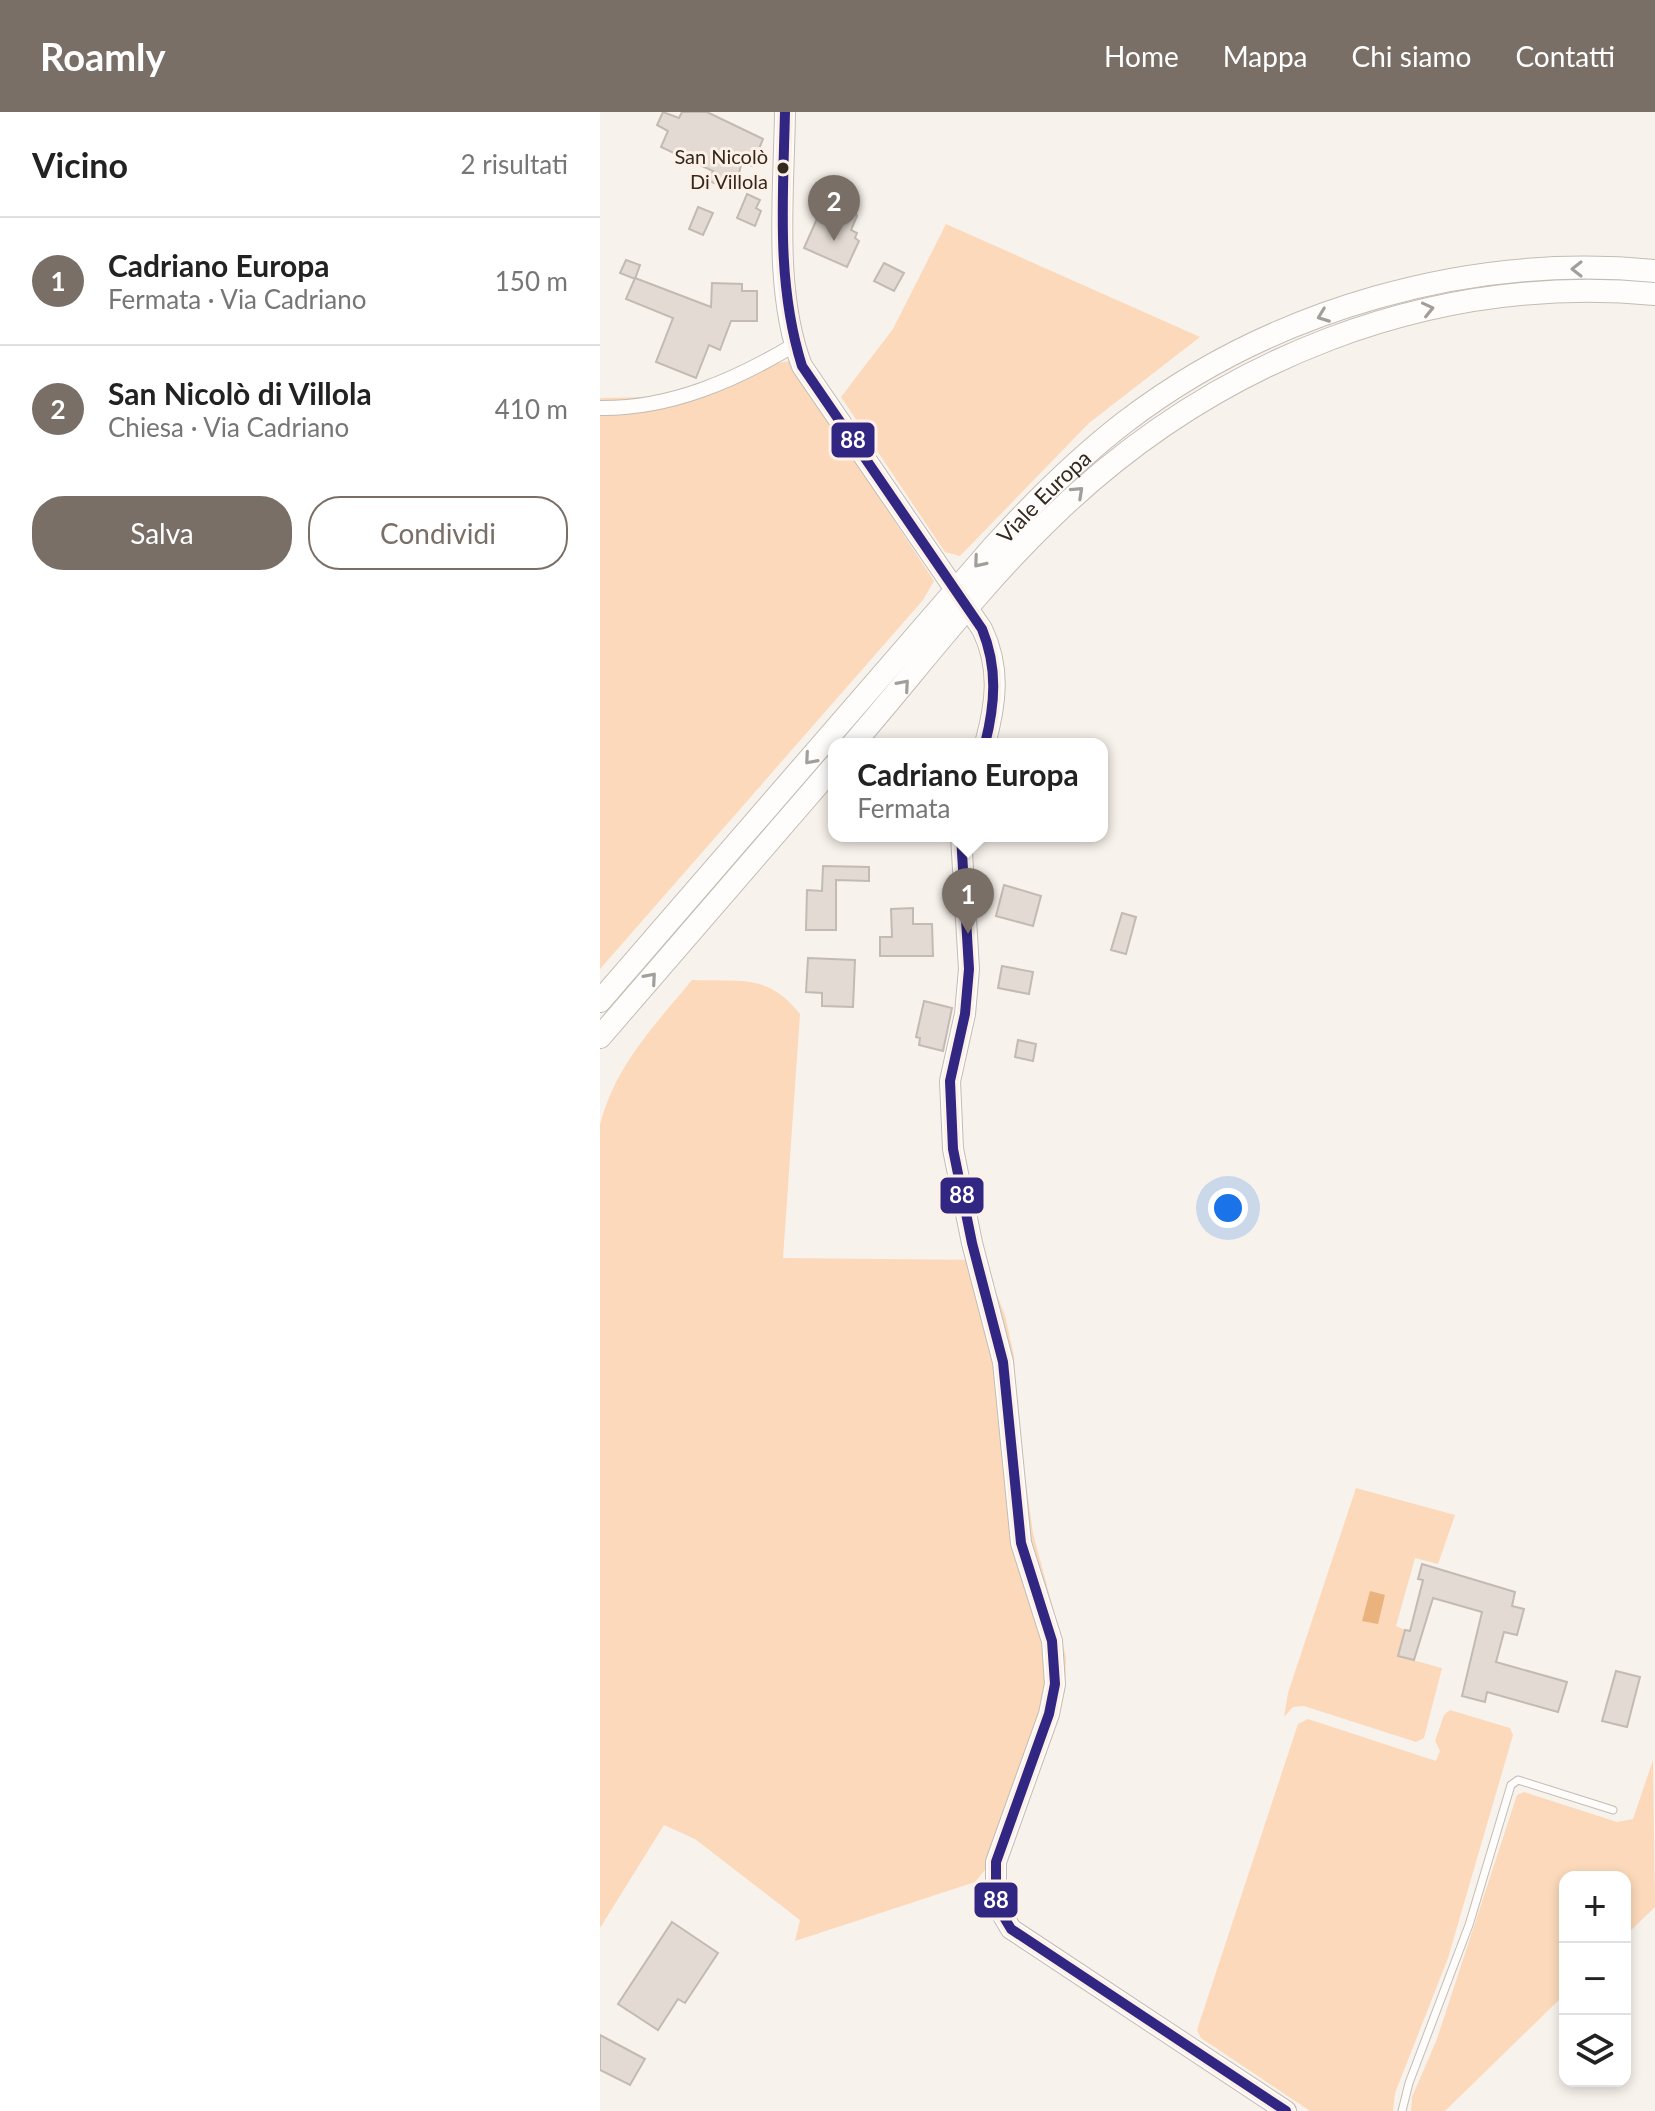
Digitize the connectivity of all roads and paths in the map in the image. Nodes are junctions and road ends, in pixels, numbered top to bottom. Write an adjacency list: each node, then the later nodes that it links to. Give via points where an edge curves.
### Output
1 (785, 112): 4 (street, via 785,272)
2 (1655, 271): 6 (main road, Viale Europa, one-way to 6, via 1565,269 1450,281 1347,306 1249,347 1157,401 1078,461 1032,503)
3 (1655, 294): 7 (main road, Viale Europa, one-way to 3, via 1049,519 1098,474 1181,412 1261,366 1355,328 1453,303 1570,291)
4 (794, 345): 5 (street, via 750,371 676,399); 6 (street, via 802,366)
5 (600, 408)
6 (958, 588): 7 (street); 12 (main road, Viale Europa, one-way to 12)
7 (969, 609): 8 (main road, Viale Europa, one-way to 7); 9 (street, via 991,647 995,666)
8 (858, 738)
9 (986, 738)
10 (828, 773): 13 (main road, one-way to 10)
11 (961, 842): 15 (street, via 969,969 950,1081 953,1149 1003,1362 1021,1543 1052,1641 1055,1684 996,1862 996,1904 1011,1929)
12 (600, 1001)
13 (600, 1037)
14 (1613, 1810): 16 (lane, via 1518,1780 1511,1785 1469,1925)
15 (1286, 2111)
16 (1402, 2111)

